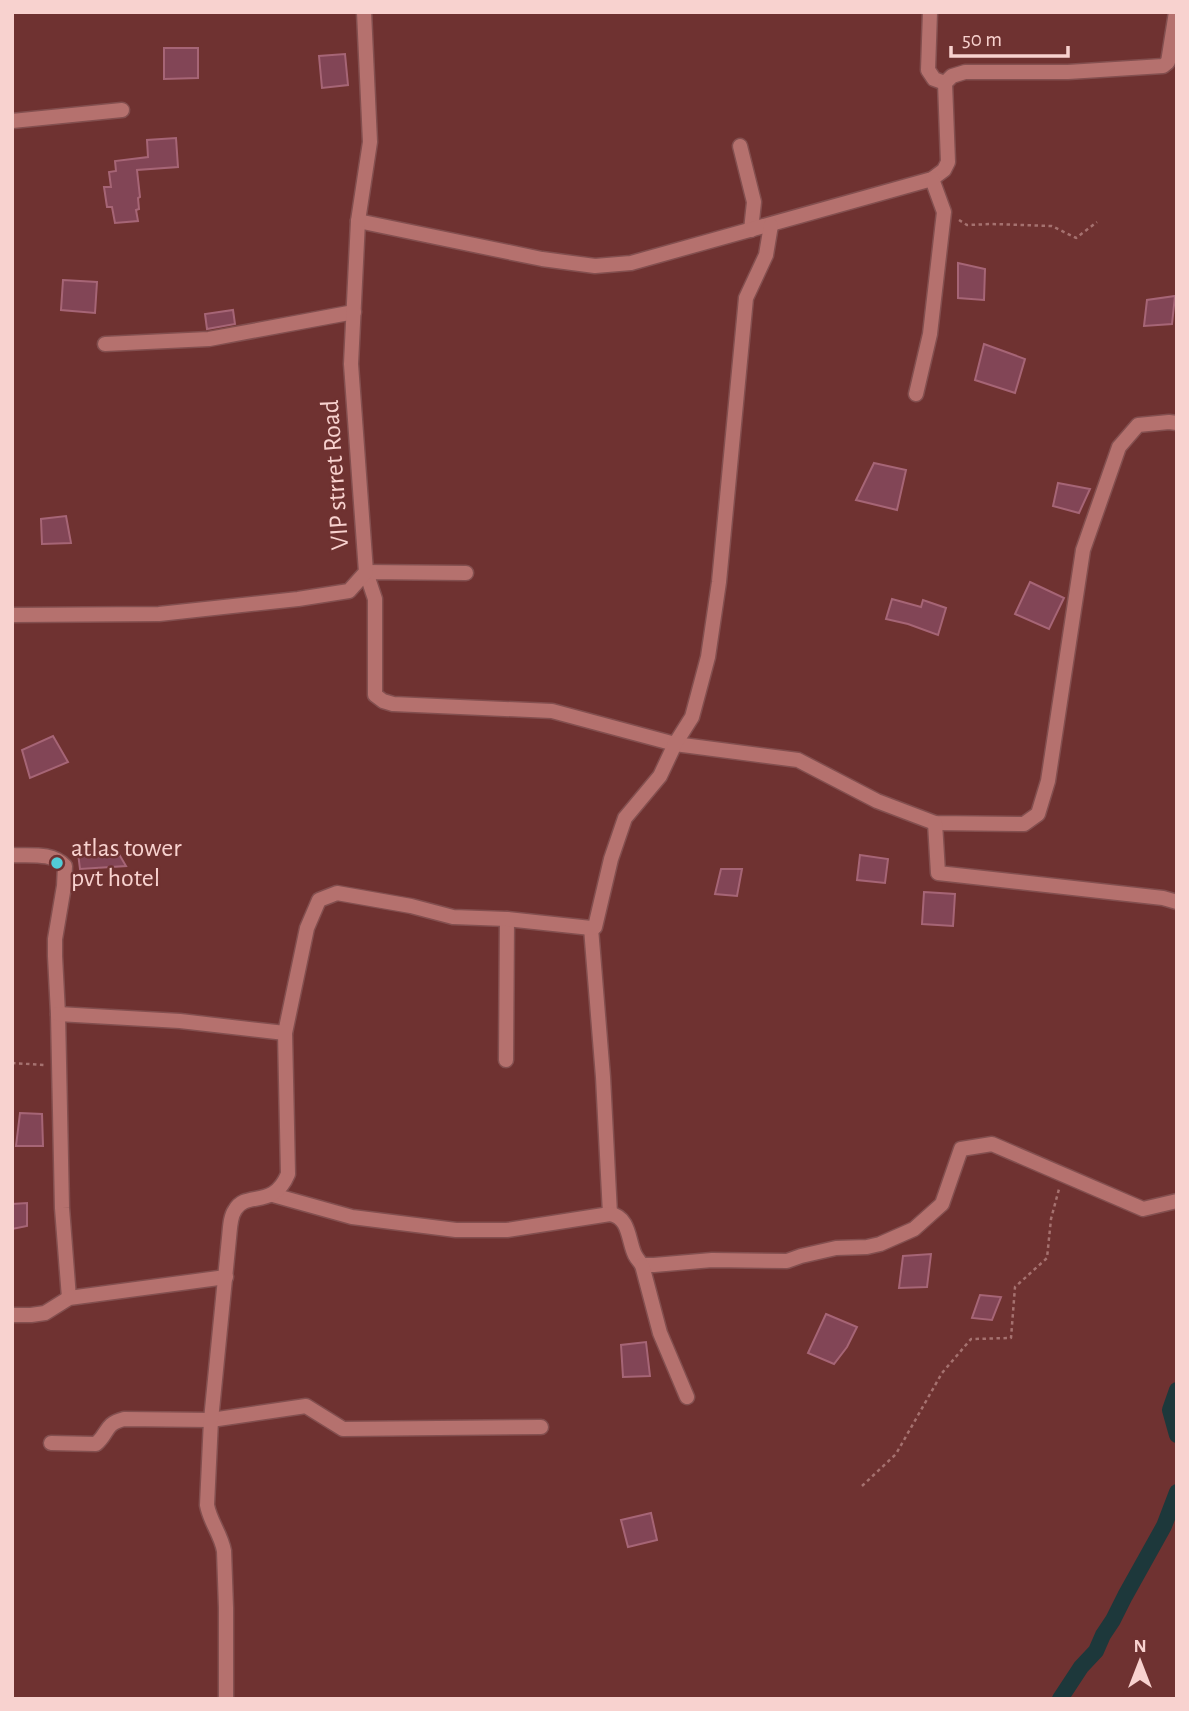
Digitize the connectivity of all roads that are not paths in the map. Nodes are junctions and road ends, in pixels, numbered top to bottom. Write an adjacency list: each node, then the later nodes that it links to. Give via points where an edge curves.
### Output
1 (364, 12): 9 (street, VIP strret Road, via 370,142)
2 (930, 12): 4 (street, via 928,70 934,79)
3 (1176, 12): 4 (street, via 1168,62 1163,66 965,72)
4 (945, 83): 8 (street, via 948,162)
5 (121, 110): 6 (street)
6 (12, 121)
7 (740, 146): 11 (street, via 754,202)
8 (932, 179): 10 (street); 14 (street, via 944,212 930,334)
9 (358, 221): 11 (street, via 595,266 631,263); 12 (street, VIP strret Road)
10 (772, 225): 11 (street); 19 (street, via 766,255 746,298 708,657 692,716)
11 (751, 230)
12 (354, 312): 13 (street, via 209,338); 16 (street, VIP strret Road, via 351,364)
13 (105, 344)
14 (916, 394)
15 (1177, 423): 20 (street, via 1138,425 1119,447 1083,550 1048,781 1038,814 1024,824)
16 (366, 572): 17 (street); 18 (street, VIP strret Road, via 349,590 298,599 159,614); 19 (street, via 375,599 375,695 383,701 411,706 552,710)
17 (466, 573)
18 (12, 615)
19 (675, 744): 20 (street, via 798,760 877,801); 24 (street, via 660,776 625,818 595,927)
20 (935, 823): 22 (street, via 938,873)
21 (12, 855): 25 (street, via 49,856 65,866 55,939)
22 (1177, 902)
23 (507, 919): 24 (street); 26 (street, via 453,917 337,893 319,900 307,928); 27 (street)
24 (591, 928): 30 (street)
25 (58, 1014): 26 (street); 33 (street, via 62,1208)
26 (285, 1033): 28 (street, via 288,1174)
27 (506, 1060)
28 (273, 1195): 30 (street, via 352,1217 456,1230 507,1230); 32 (street, via 244,1201 235,1209)
29 (1177, 1201): 31 (street, via 1143,1209 992,1144 961,1149 942,1204 914,1229 880,1244 836,1248 787,1261)
30 (610, 1214): 31 (street, via 624,1222)
31 (642, 1265): 35 (street, via 660,1333)
32 (226, 1277): 33 (street); 36 (street)
33 (69, 1298): 34 (street, via 45,1313)
34 (12, 1315)
35 (687, 1397)
36 (211, 1420): 37 (street, via 306,1406 343,1429); 38 (street, via 124,1419 109,1426 96,1444); 39 (street, via 207,1505 224,1551)
37 (541, 1427)
38 (51, 1443)
39 (226, 1699)

